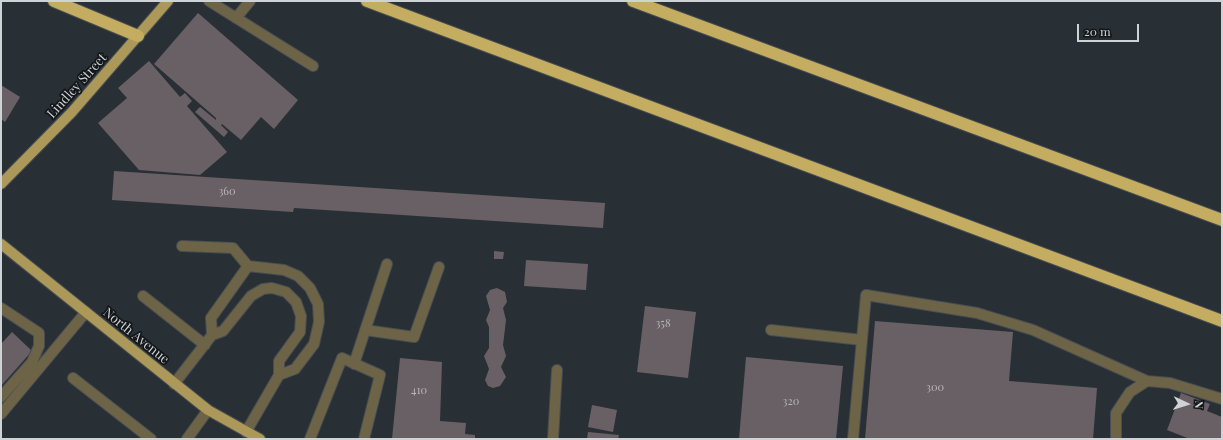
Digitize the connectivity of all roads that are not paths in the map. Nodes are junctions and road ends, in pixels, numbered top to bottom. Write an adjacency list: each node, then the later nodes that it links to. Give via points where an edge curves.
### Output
1 (54, 1): 8 (highway)
2 (168, 1): 8 (main road, Lindley Street)
3 (209, 1): 7 (lane)
4 (250, 1): 7 (lane)
5 (367, 1): 20 (highway)
6 (633, 1): 11 (highway)
7 (236, 18): 9 (lane)
8 (138, 36): 10 (main road, Lindley Street, via 72,112)
9 (313, 66)
10 (1, 184)
11 (1222, 220)
12 (1, 244): 19 (main road, North Avenue)
13 (182, 246): 15 (lane, via 234,248)
14 (387, 264): 21 (lane)
15 (248, 266): 23 (lane, via 211,318); 28 (lane, via 284,270 298,276 310,288 318,304 319,322 314,344 295,370)
16 (439, 268): 21 (lane, via 414,337)
17 (143, 296): 25 (lane)
18 (1, 308): 32 (lane, via 39,333 39,346 32,362)
19 (86, 312): 31 (main road, North Avenue); 35 (lane)
20 (1222, 321)
21 (365, 330): 26 (lane)
22 (771, 330): 24 (lane)
23 (212, 335): 25 (lane); 28 (lane, via 224,332 251,296 262,289 272,288 286,292 299,309 300,332 279,361)
24 (862, 340): 30 (lane, via 866,295 883,297 977,313 1033,330); 43 (lane)
25 (205, 345): 31 (lane)
26 (354, 364): 40 (lane, via 342,358); 41 (lane, via 380,375)
27 (557, 370): 42 (lane)
28 (279, 375): 36 (lane)
29 (73, 378): 37 (lane)
30 (1146, 381): 33 (lane, via 1170,382); 44 (lane, via 1130,392 1116,413)
31 (174, 384): 34 (main road, North Avenue)
32 (1, 397)
33 (1222, 399)
34 (208, 410): 36 (main road, North Avenue); 38 (lane)
35 (1, 414)
36 (246, 432): 39 (main road, North Avenue)
37 (151, 439)
38 (187, 439)
39 (260, 439)
40 (310, 439)
41 (364, 439)
42 (553, 439)
43 (853, 439)
44 (1116, 439)

